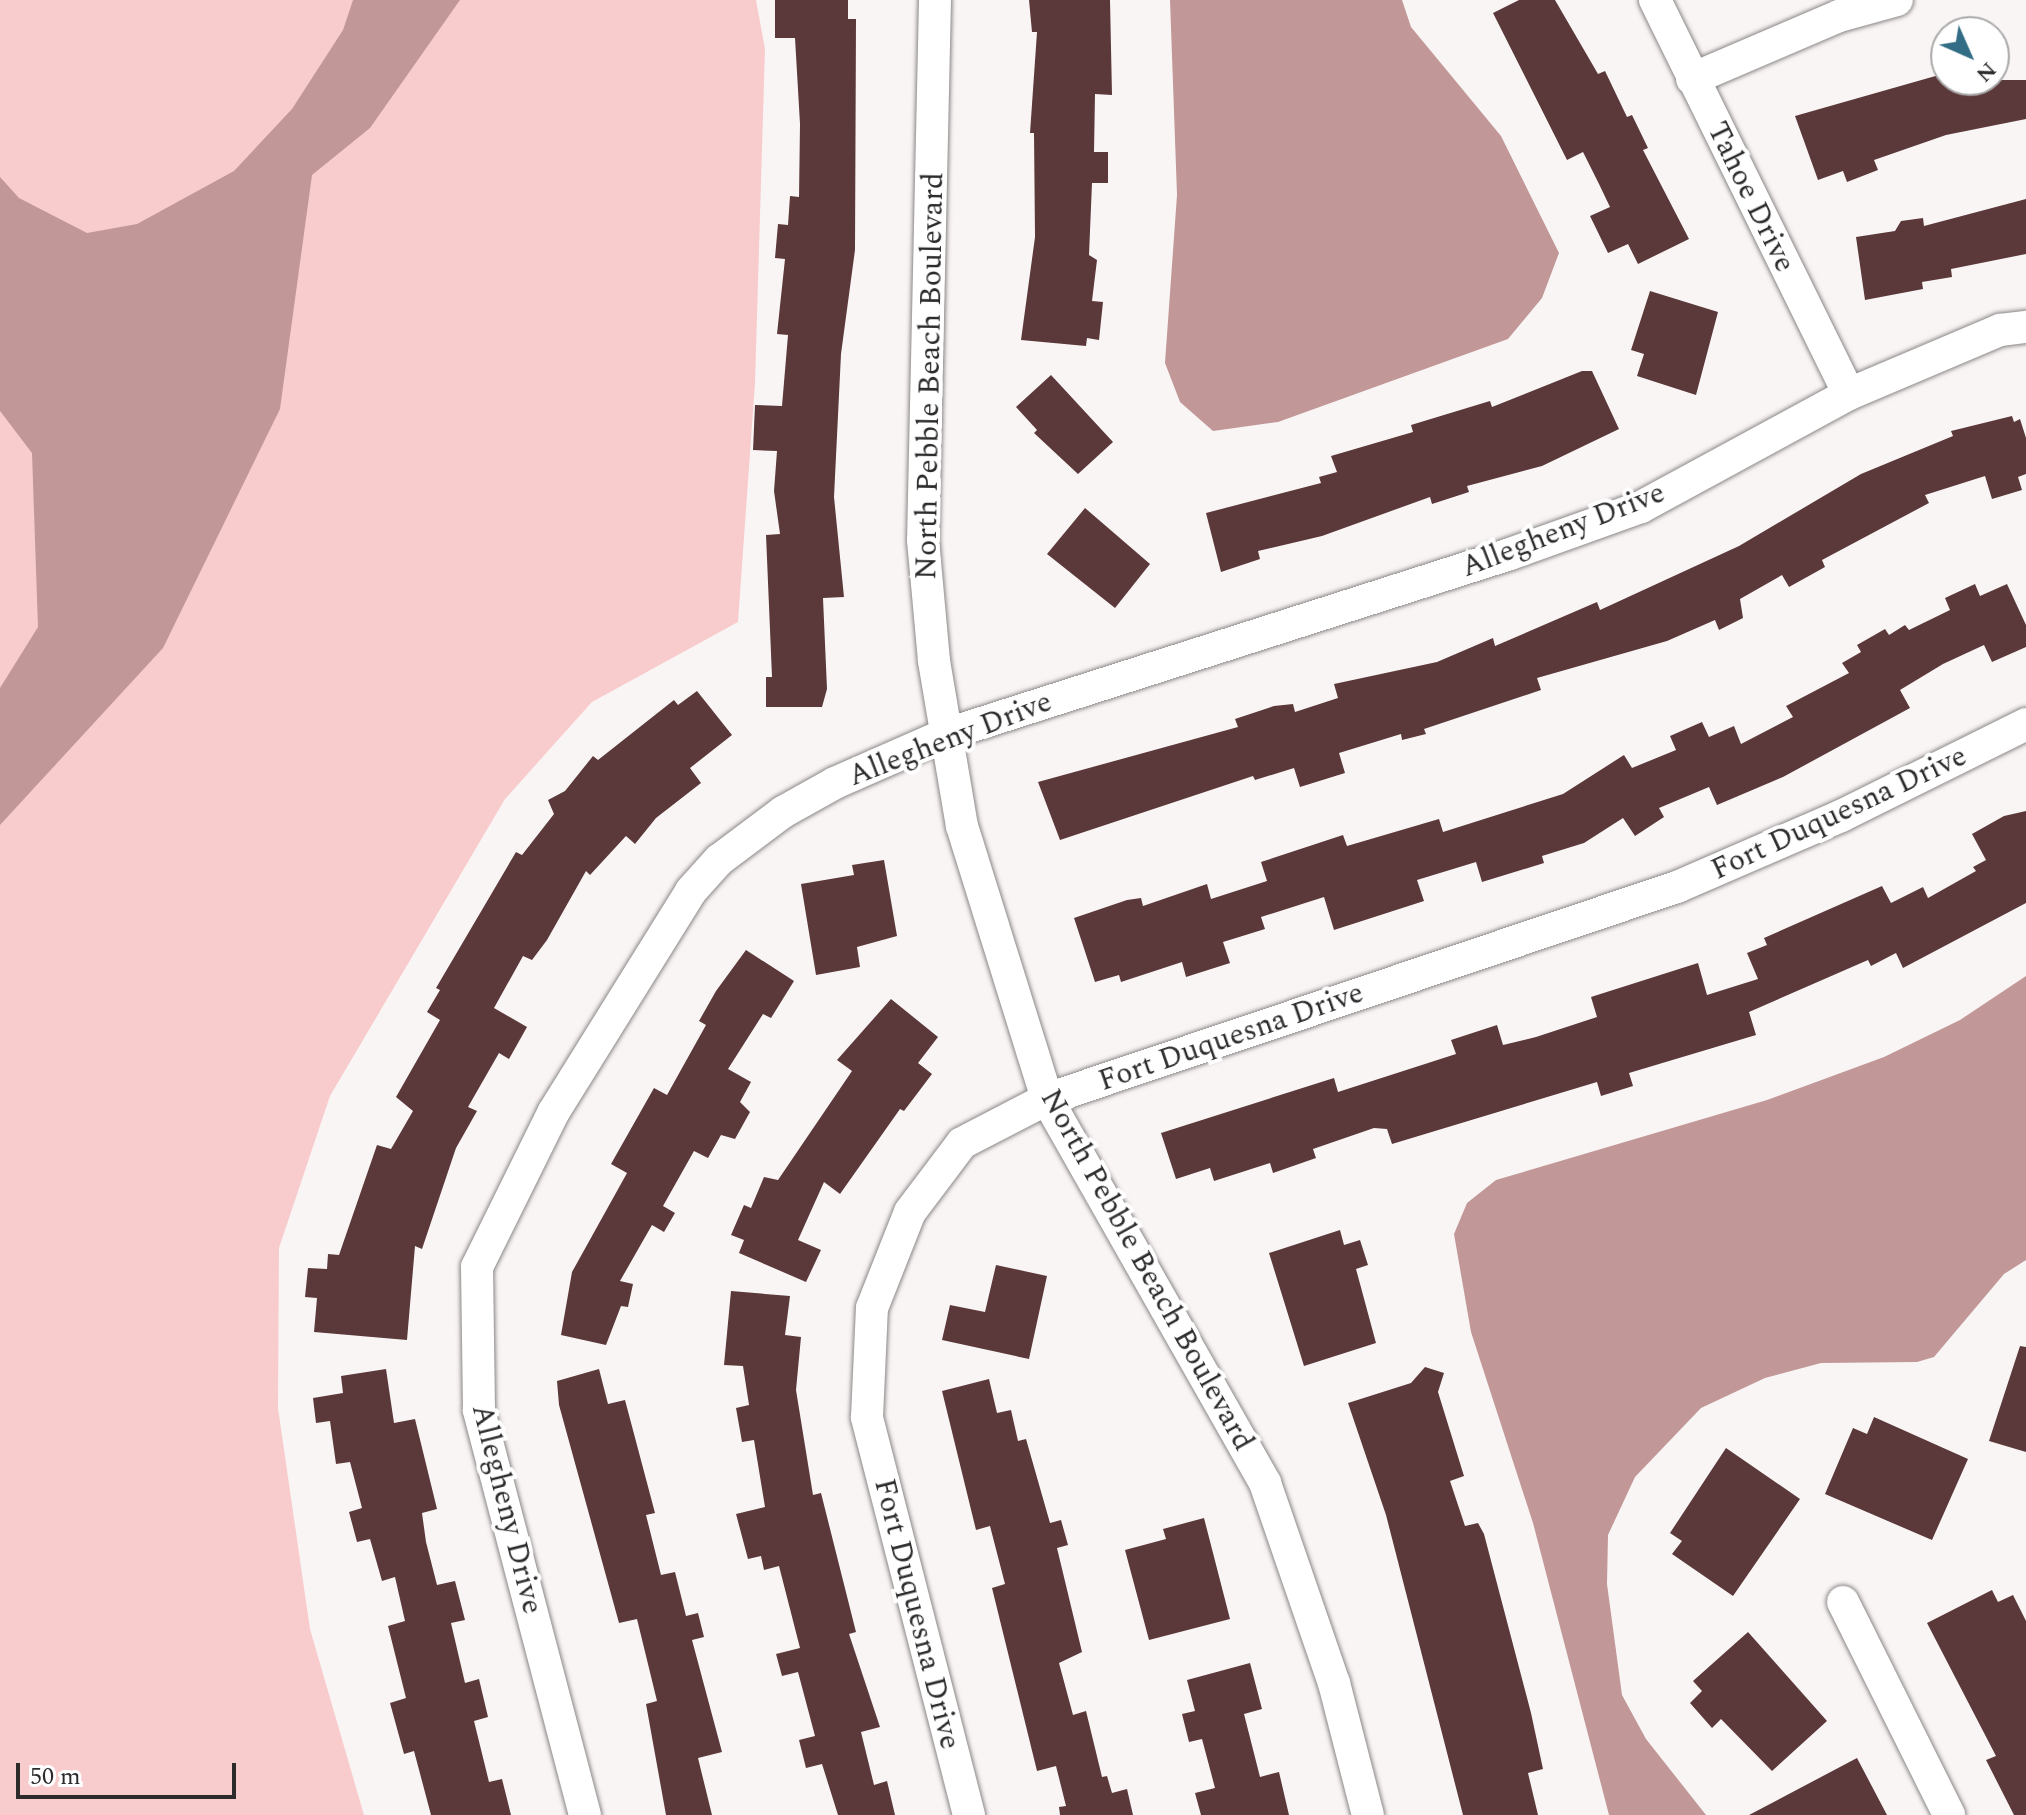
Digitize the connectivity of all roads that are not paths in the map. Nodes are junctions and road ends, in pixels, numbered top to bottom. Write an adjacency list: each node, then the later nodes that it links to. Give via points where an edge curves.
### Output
1 (935, 0): 8 (street, North Pebble Beach Boulevard, via 923,540)
2 (1655, 0): 4 (street, Tahoe Drive)
3 (1897, 0): 4 (street, via 1839,16)
4 (1692, 79): 6 (street, Tahoe Drive)
5 (2026, 327): 6 (street, Allegheny Drive, via 2000,330)
6 (1849, 394): 8 (street, Allegheny Drive, via 1641,507)
7 (2026, 724): 9 (street, Fort Duquesna Drive, via 1841,816 1677,887)
8 (944, 735): 9 (street, North Pebble Beach Boulevard, via 962,826); 11 (street, Allegheny Drive, via 783,812 719,860 691,891 553,1113 477,1267 479,1410)
9 (1047, 1099): 12 (street, Fort Duquesna Drive, via 962,1143 910,1212 872,1308 867,1417); 13 (street, North Pebble Beach Boulevard, via 1265,1483 1334,1683)
10 (1843, 1602): 14 (street)
11 (585, 1815)
12 (969, 1815)
13 (1368, 1815)
14 (1949, 1815)

